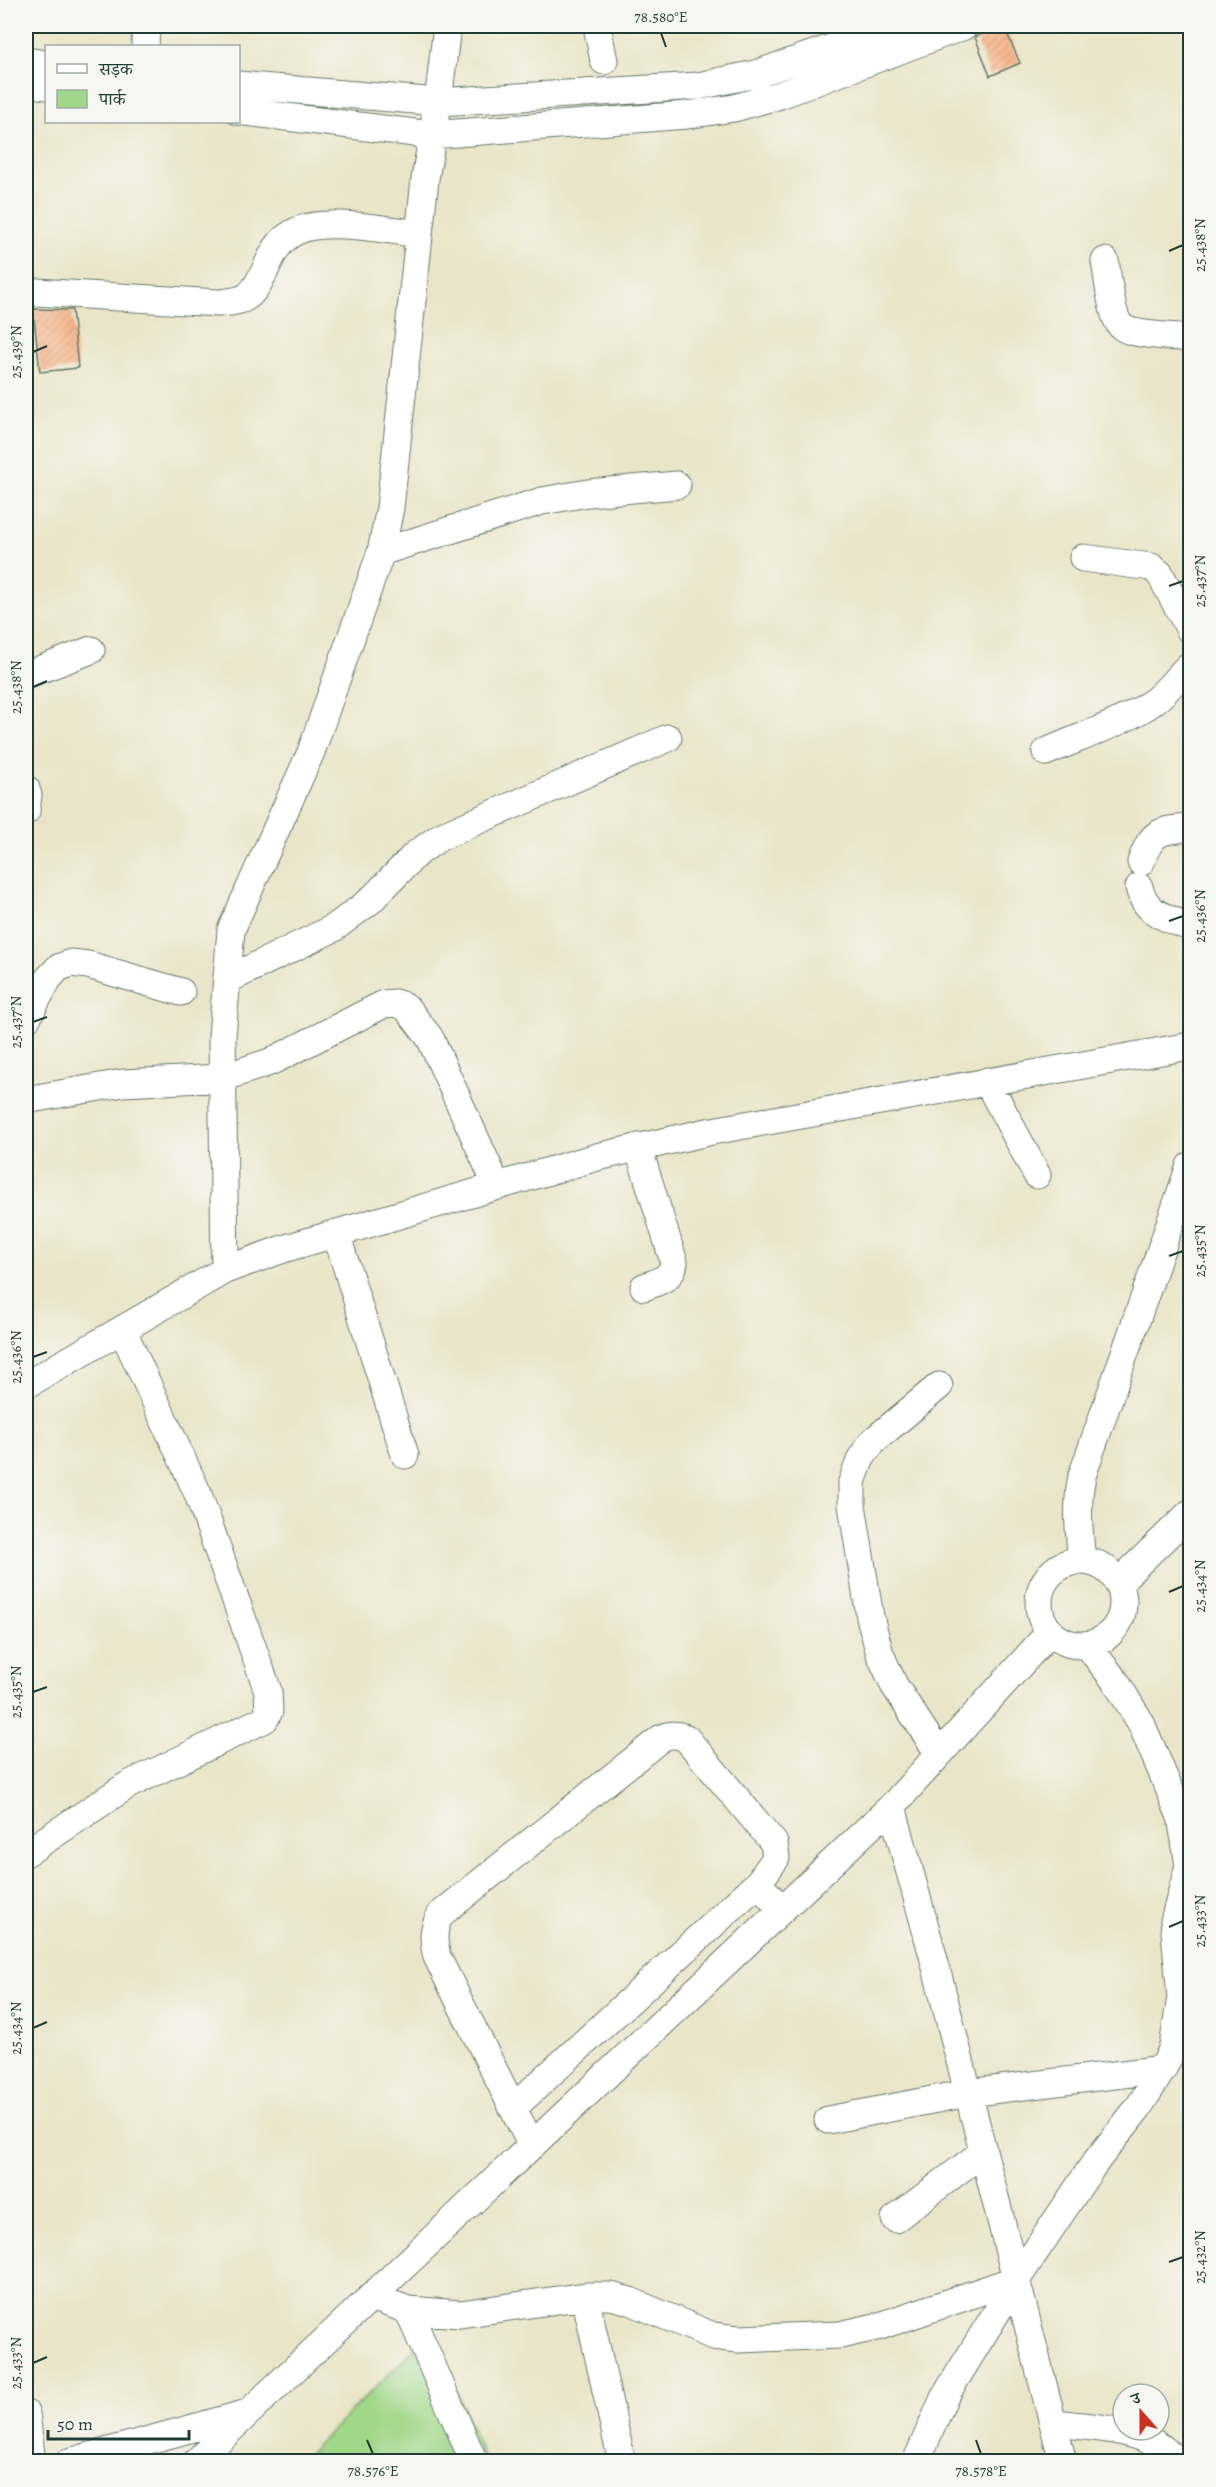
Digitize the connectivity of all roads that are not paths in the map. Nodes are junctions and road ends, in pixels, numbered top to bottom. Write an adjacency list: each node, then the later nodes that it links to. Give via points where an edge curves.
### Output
1 (146, 26): 6 (street)
2 (447, 26): 13 (street)
3 (597, 26): 8 (street)
4 (895, 26): 13 (street, via 756,74 698,86)
5 (964, 26): 15 (street, via 780,95 734,108 687,116)
6 (146, 45)
7 (26, 61): 9 (street)
8 (604, 61)
9 (45, 64)
10 (26, 83): 12 (street)
11 (240, 85): 13 (street)
12 (45, 86)
13 (438, 102): 15 (street)
14 (240, 111): 15 (street)
15 (431, 135): 16 (street)
16 (420, 224): 18 (street, via 323,224 299,230 282,240 250,294 235,301); 21 (street, via 390,508)
17 (1105, 261): 19 (street, via 1120,325 1129,331)
18 (26, 294)
19 (1191, 338)
20 (677, 485): 21 (street, via 542,501)
21 (381, 552): 33 (street, via 311,752 231,930)
22 (1083, 558): 23 (street, via 1151,567 1160,574)
23 (1191, 630)
24 (91, 650): 26 (street)
25 (1191, 665): 28 (street, via 1152,703)
26 (26, 675)
27 (668, 738): 33 (street, via 440,837 334,928)
28 (1046, 752)
29 (26, 789): 30 (street)
30 (26, 811)
31 (1191, 828): 32 (street, via 1158,833 1148,842 1140,874 1142,897 1148,908)
32 (1191, 927)
33 (227, 980): 37 (street)
34 (181, 992): 35 (street, via 71,963 58,968 48,979)
35 (26, 1020)
36 (1191, 1046): 38 (street)
37 (222, 1078): 39 (street, via 123,1083); 43 (street, via 270,1062 384,1004 406,1007 438,1052); 45 (street)
38 (987, 1081): 40 (street); 42 (street)
39 (26, 1097)
40 (638, 1147): 43 (street); 46 (street, via 674,1262 668,1278)
41 (1191, 1166): 52 (street, via 1082,1476 1078,1520)
42 (1037, 1175)
43 (497, 1186): 44 (street)
44 (336, 1233): 45 (street); 50 (street)
45 (225, 1270): 47 (street)
46 (644, 1287)
47 (123, 1331): 48 (street); 58 (street, via 198,1494 267,1691 269,1711 265,1719 128,1785)
48 (26, 1385)
49 (939, 1386): 56 (street, via 873,1441 852,1482 868,1605 880,1654 894,1684)
50 (405, 1455)
51 (1191, 1513): 53 (street)
52 (1082, 1561): 53 (street, via 1096,1564); 54 (street, via 1055,1570 1045,1581 1039,1608)
53 (1118, 1582): 55 (street, via 1122,1596 1118,1622 1100,1641)
54 (1050, 1632): 55 (street, via 1067,1642); 56 (street)
55 (1087, 1645): 59 (street, via 1141,1723 1181,1817)
56 (939, 1754): 57 (street)
57 (894, 1804): 61 (street); 64 (street)
58 (26, 1853)
59 (1190, 1865): 62 (street, via 1174,1921 1180,1997)
60 (758, 1883): 61 (street); 65 (street); 65 (street, via 776,1858 774,1843 686,1738 667,1735 441,1914 433,1933 437,1957)
61 (782, 1910): 68 (street)
62 (1176, 2060): 63 (street); 66 (street)
63 (1118, 2074): 64 (street); 66 (street)
64 (968, 2093): 67 (street); 69 (street)
65 (513, 2108): 68 (street)
66 (1138, 2108): 71 (street, via 1094,2164)
67 (828, 2120)
68 (532, 2145): 73 (street)
69 (983, 2152): 70 (street); 71 (street)
70 (894, 2218)
71 (1017, 2278): 72 (street, via 840,2335 738,2339 712,2336 630,2301); 77 (street); 83 (street, via 944,2398)
72 (585, 2296): 74 (street, via 460,2314); 82 (street)
73 (372, 2297): 74 (street); 76 (street)
74 (408, 2310): 81 (street)
75 (26, 2414): 78 (street)
76 (247, 2414): 79 (street); 80 (street)
77 (1054, 2423): 84 (street); 85 (street, via 1124,2432 1150,2441)
78 (32, 2462)
79 (69, 2462)
80 (196, 2462)
81 (474, 2462)
82 (622, 2462)
83 (916, 2462)
84 (1063, 2462)
85 (1175, 2462)

